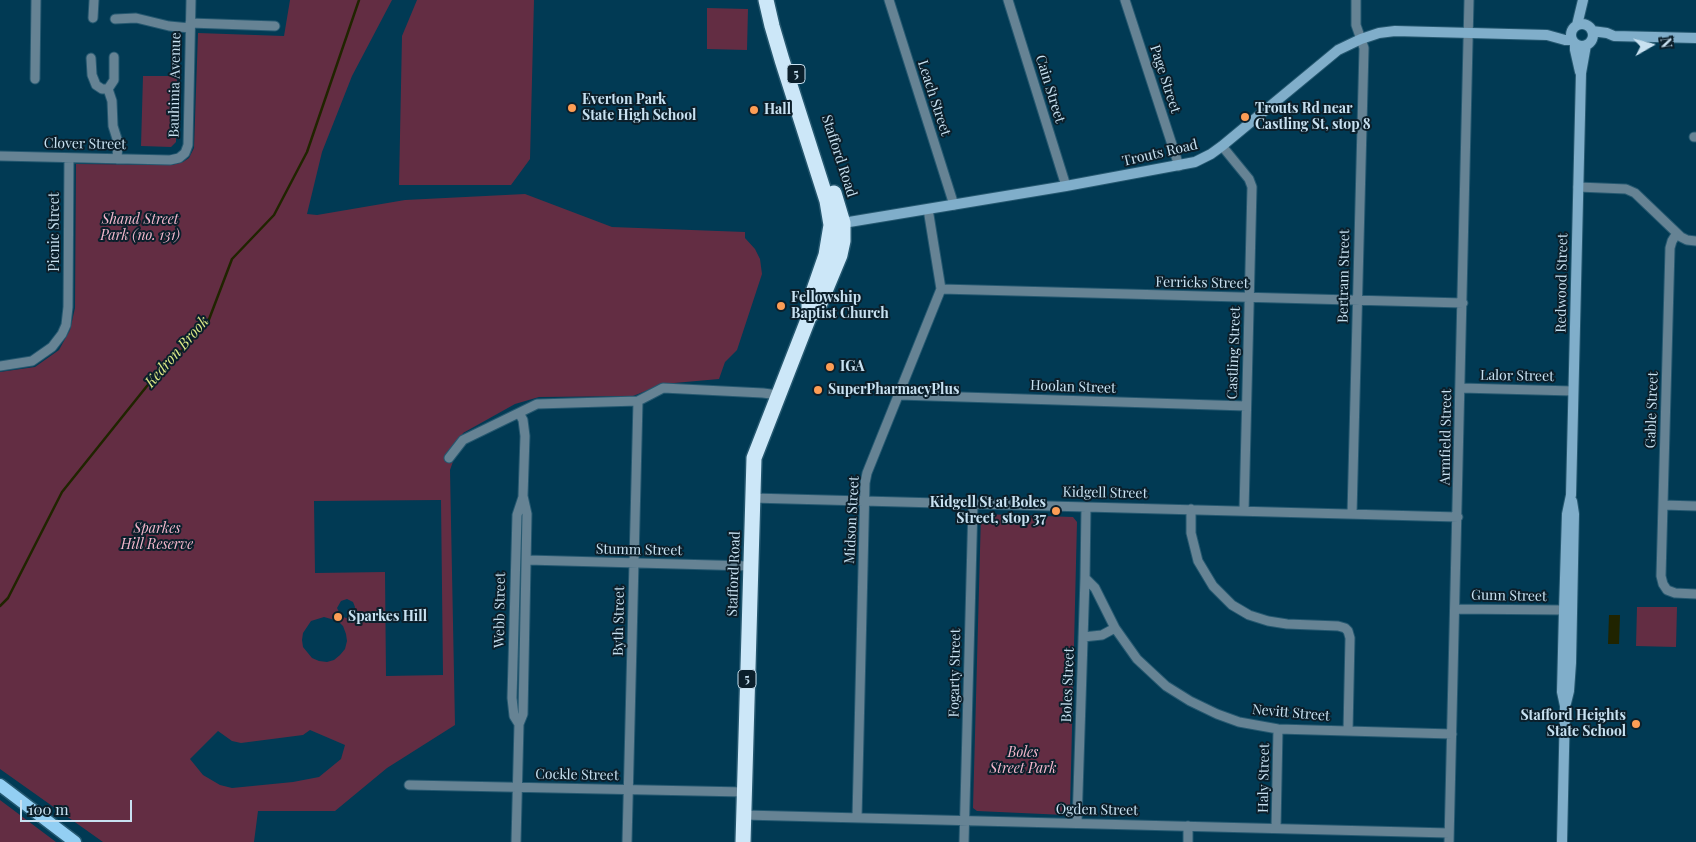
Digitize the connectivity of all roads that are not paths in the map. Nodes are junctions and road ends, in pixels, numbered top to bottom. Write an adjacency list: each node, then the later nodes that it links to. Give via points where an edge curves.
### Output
1 (36, 0): 26 (street)
2 (94, 0): 12 (street)
3 (191, 0): 14 (street, Bauhinia Avenue)
4 (766, 0): 38 (highway, Stafford Road / 5, via 782,60)
5 (776, 0): 38 (highway, Stafford Road / 5)
6 (889, 0): 36 (street, Leach Street)
7 (1008, 0): 34 (street, Cain Street)
8 (1125, 0): 33 (street, Page Street)
9 (1356, 0): 21 (street, Bertram Street, via 1356,25)
10 (1469, 0): 17 (street, Armfield Street)
11 (1583, 2): 16 (street, Redwood Street); 19 (street)
12 (93, 18)
13 (115, 19): 14 (street, via 136,18 169,26)
14 (190, 26): 15 (street); 32 (street, Bauhinia Avenue, via 188,145 179,158)
15 (274, 26)
16 (1574, 27): 18 (street, Trouts Road); 19 (street, Trouts Road, via 1580,24); 22 (street, Redwood Street, via 1571,33)
17 (1469, 33): 18 (street, Trouts Road); 21 (street, Trouts Road, via 1395,31); 44 (street, Armfield Street)
18 (1547, 35): 22 (street, Trouts Road)
19 (1589, 36): 20 (street, via 1607,39 1614,36); 22 (street, Trouts Road, via 1581,46); 25 (street, Redwood Street)
20 (1696, 38)
21 (1361, 39): 28 (street, Trouts Road, via 1338,50); 43 (street, Bertram Street, via 1364,48)
22 (1574, 42): 25 (street, Redwood Street)
23 (114, 57): 27 (street, via 114,80)
24 (91, 58): 27 (street, via 96,85)
25 (1581, 73): 35 (street, Redwood Street)
26 (35, 79)
27 (108, 89): 31 (street, via 118,142)
28 (1222, 146): 33 (street, Trouts Road, via 1203,158); 42 (street, Castling Street, via 1252,187)
29 (0, 156): 30 (street, Clover Street)
30 (69, 158): 31 (street, Clover Street); 45 (street, Picnic Street, via 66,325 52,347 32,361)
31 (117, 159): 32 (street, Clover Street)
32 (170, 160)
33 (1179, 166): 34 (street, Trouts Road)
34 (1066, 186): 36 (street, Trouts Road)
35 (1578, 187): 39 (street, via 1626,189); 47 (street, Redwood Street)
36 (954, 205): 37 (street, Trouts Road)
37 (928, 209): 38 (street, Trouts Road); 41 (street)
38 (837, 224): 48 (highway, Stafford Road / 5, via 844,236 840,255 818,308 809,317)
39 (1677, 233): 40 (street, via 1684,239); 59 (street, Gable Street, via 1670,245)
40 (1696, 241)
41 (941, 289): 42 (street, Ferricks Street); 49 (street, Midson Street)
42 (1250, 298): 43 (street, Ferricks Street); 51 (street, Castling Street)
43 (1357, 301): 44 (street, Ferricks Street); 64 (street, Bertram Street)
44 (1463, 303): 46 (street, Armfield Street)
45 (0, 366)
46 (1461, 388): 47 (street, Lalor Street); 65 (street, Armfield Street)
47 (1573, 391): 54 (street, Redwood Street)
48 (778, 395): 50 (street, via 664,388); 56 (highway, Stafford Road / 5, via 756,452)
49 (899, 395): 51 (street, Hoolan Street); 57 (street, Midson Street, via 865,482)
50 (638, 401): 52 (street, via 537,404); 67 (street, Byth Street)
51 (1246, 406): 63 (street, Castling Street)
52 (519, 413): 53 (street, via 463,440); 55 (street, Webb Street, via 525,436)
53 (449, 458)
54 (1571, 495): 72 (street, Redwood Street, via 1567,514); 75 (street, Redwood Street, via 1574,514 1571,663 1570,691)
55 (523, 496): 66 (street, Webb Street, via 527,514); 76 (street, Webb Street, via 516,515 512,698)
56 (752, 498): 57 (street, Kidgell Street); 68 (highway, Stafford Road / 5)
57 (865, 501): 58 (street, Kidgell Street); 86 (street, Midson Street)
58 (973, 504): 61 (street, Kidgell Street); 87 (street, Fogarty Street)
59 (1662, 505): 60 (street); 70 (street, Gable Street, via 1661,576 1664,588 1675,593)
60 (1696, 506)
61 (1086, 507): 62 (street, Kidgell Street); 69 (street)
62 (1191, 509): 63 (street, Kidgell Street); 78 (street, via 1192,538 1198,561 1213,586 1232,605 1268,622 1340,626 1348,631)
63 (1244, 511): 64 (street, Kidgell Street)
64 (1352, 514): 65 (street, Kidgell Street)
65 (1458, 516): 71 (street, Armfield Street)
66 (526, 560): 67 (street, Stumm Street); 76 (street, Webb Street, via 523,714)
67 (634, 563): 68 (street, Stumm Street); 83 (street, Byth Street)
68 (750, 566): 84 (highway, Stafford Road / 5)
69 (1085, 578): 73 (street, Nevitt Street, via 1098,592); 74 (street, Boles Street)
70 (1696, 594)
71 (1455, 609): 72 (street, Gunn Street); 79 (street, Armfield Street)
72 (1564, 610): 75 (street, Redwood Street, via 1562,692)
73 (1115, 628): 74 (street, Boles Street, via 1102,635); 77 (street, Nevitt Street, via 1147,669 1190,701 1239,722)
74 (1083, 637): 88 (street, Boles Street)
75 (1565, 706): 98 (street, Redwood Street)
76 (518, 724): 82 (street, Webb Street)
77 (1278, 729): 78 (street, Nevitt Street); 90 (street, Haly Street)
78 (1348, 731): 79 (street, Nevitt Street)
79 (1452, 734): 91 (street, Armfield Street)
80 (0, 785): 92 (main road)
81 (410, 785): 82 (street, Cockle Street)
82 (518, 787): 83 (street, Cockle Street); 93 (street, Webb Street)
83 (628, 790): 84 (street, Cockle Street); 94 (street, Byth Street)
84 (744, 792): 85 (highway, Stafford Road / 5)
85 (744, 816): 86 (street, Ogden Street); 95 (highway, Stafford Road / 5)
86 (856, 818): 87 (street, Ogden Street)
87 (964, 820): 88 (street, Ogden Street); 96 (street, Fogarty Street)
88 (1077, 823): 89 (street, Ogden Street)
89 (1188, 826): 90 (street, Ogden Street); 97 (street)
90 (1276, 828): 91 (street, Ogden Street)
91 (1449, 837)
92 (76, 842)
93 (516, 842)
94 (627, 842)
95 (743, 842)
96 (964, 842)
97 (1188, 842)
98 (1562, 842)

